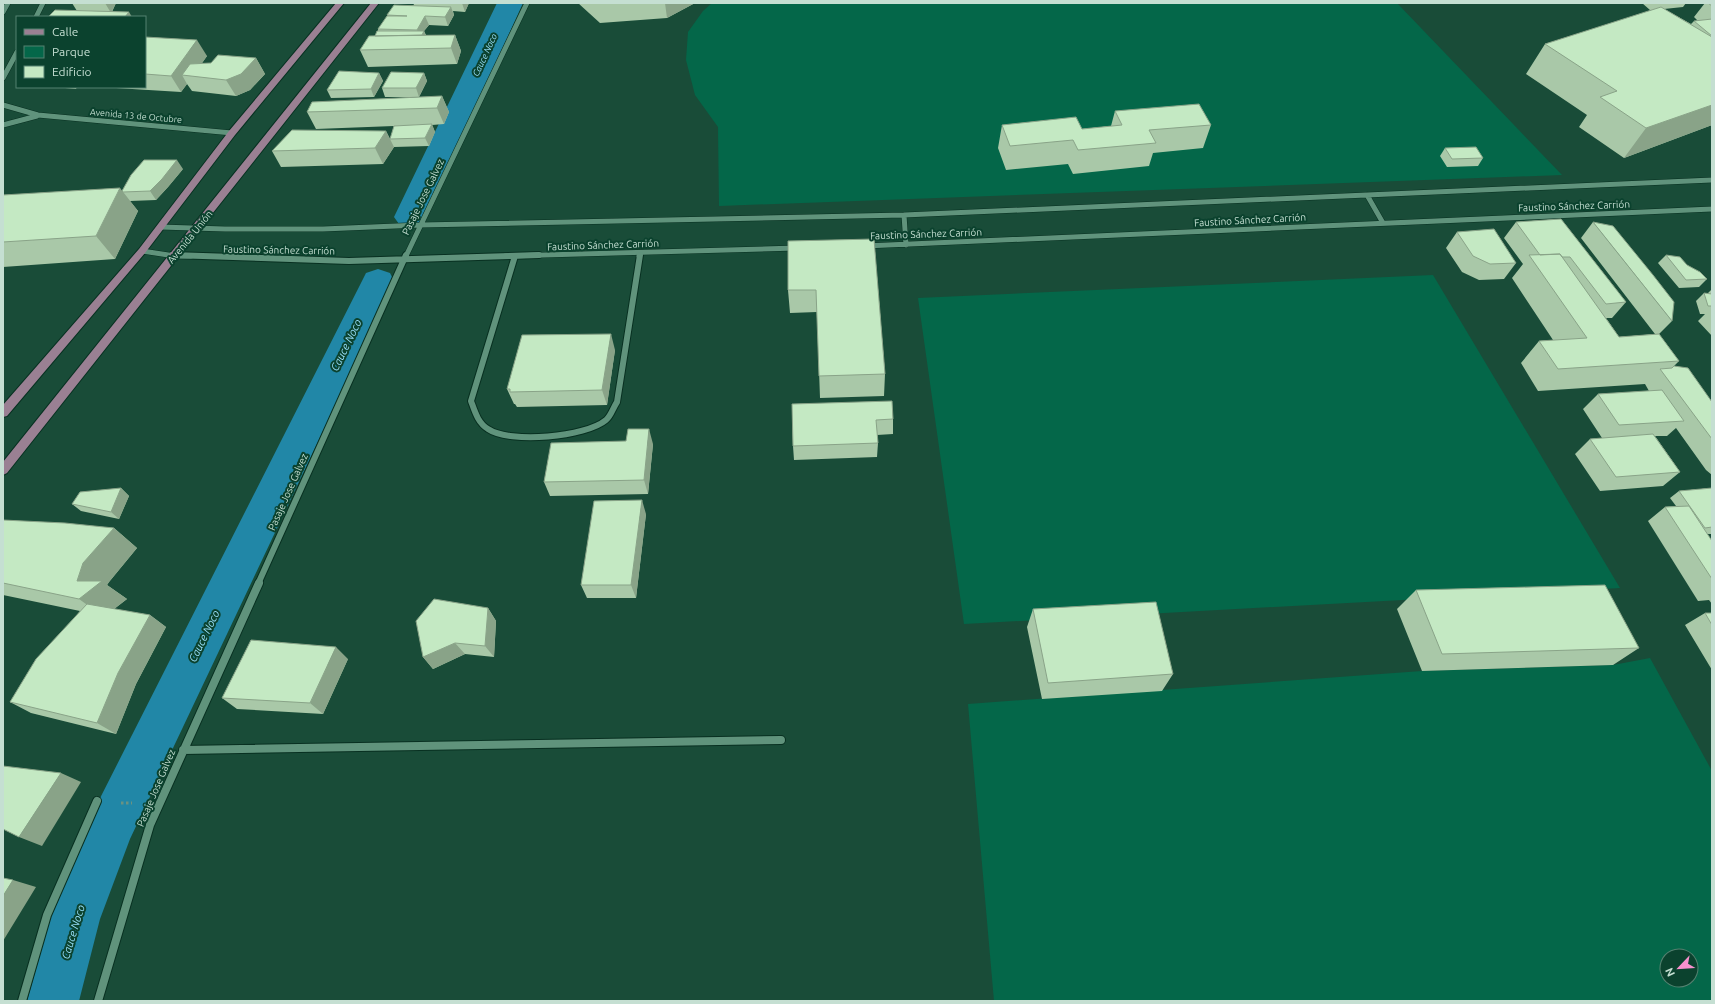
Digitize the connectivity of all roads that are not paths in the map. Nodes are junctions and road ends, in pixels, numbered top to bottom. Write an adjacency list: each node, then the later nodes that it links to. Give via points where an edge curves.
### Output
1 (8, 3): 6 (street)
2 (43, 3): 7 (street)
3 (340, 3): 13 (main road)
4 (375, 3): 21 (main road, Avenida Unión)
5 (527, 3): 19 (street, Pasaje Jose Galvez)
6 (3, 12)
7 (36, 16)
8 (16, 54): 9 (street)
9 (3, 78)
10 (3, 105): 11 (street, Avenida 13 de Octubre)
11 (38, 116): 12 (street, Avenida 13 de Octubre); 13 (street, Avenida 13 de Octubre)
12 (3, 125)
13 (232, 133): 20 (main road)
14 (1712, 180): 15 (street, Faustino Sánchez Carrión)
15 (1368, 195): 17 (street, Faustino Sánchez Carrión); 18 (street)
16 (1712, 209): 18 (street, Faustino Sánchez Carrión)
17 (904, 215): 19 (street, Faustino Sánchez Carrión); 22 (street)
18 (1383, 223): 22 (street, Faustino Sánchez Carrión)
19 (420, 225): 21 (street, Faustino Sánchez Carrión, via 356,229); 29 (street, Pasaje Jose Galvez)
20 (160, 227): 21 (street, Faustino Sánchez Carrión); 25 (main road)
21 (197, 228): 27 (main road, Avenida Unión)
22 (906, 244): 23 (street, Faustino Sánchez Carrión)
23 (859, 246)
24 (804, 248): 26 (street, Faustino Sánchez Carrión)
25 (142, 251): 27 (street, Faustino Sánchez Carrión); 30 (main road)
26 (640, 253): 28 (street, Faustino Sánchez Carrión); 28 (street, via 617,402 606,420 586,431 565,436 508,436 490,430 477,419 471,401)
27 (175, 256): 29 (street, Faustino Sánchez Carrión); 31 (main road, Avenida Unión)
28 (515, 256): 29 (street, Faustino Sánchez Carrión)
29 (404, 260): 33 (street, Pasaje Jose Galvez)
30 (3, 413)
31 (3, 470)
32 (781, 740): 33 (street)
33 (183, 750): 36 (street, Pasaje Jose Galvez, via 150,825)
34 (97, 801): 35 (street, via 47,915)
35 (22, 1001)
36 (98, 1001)

